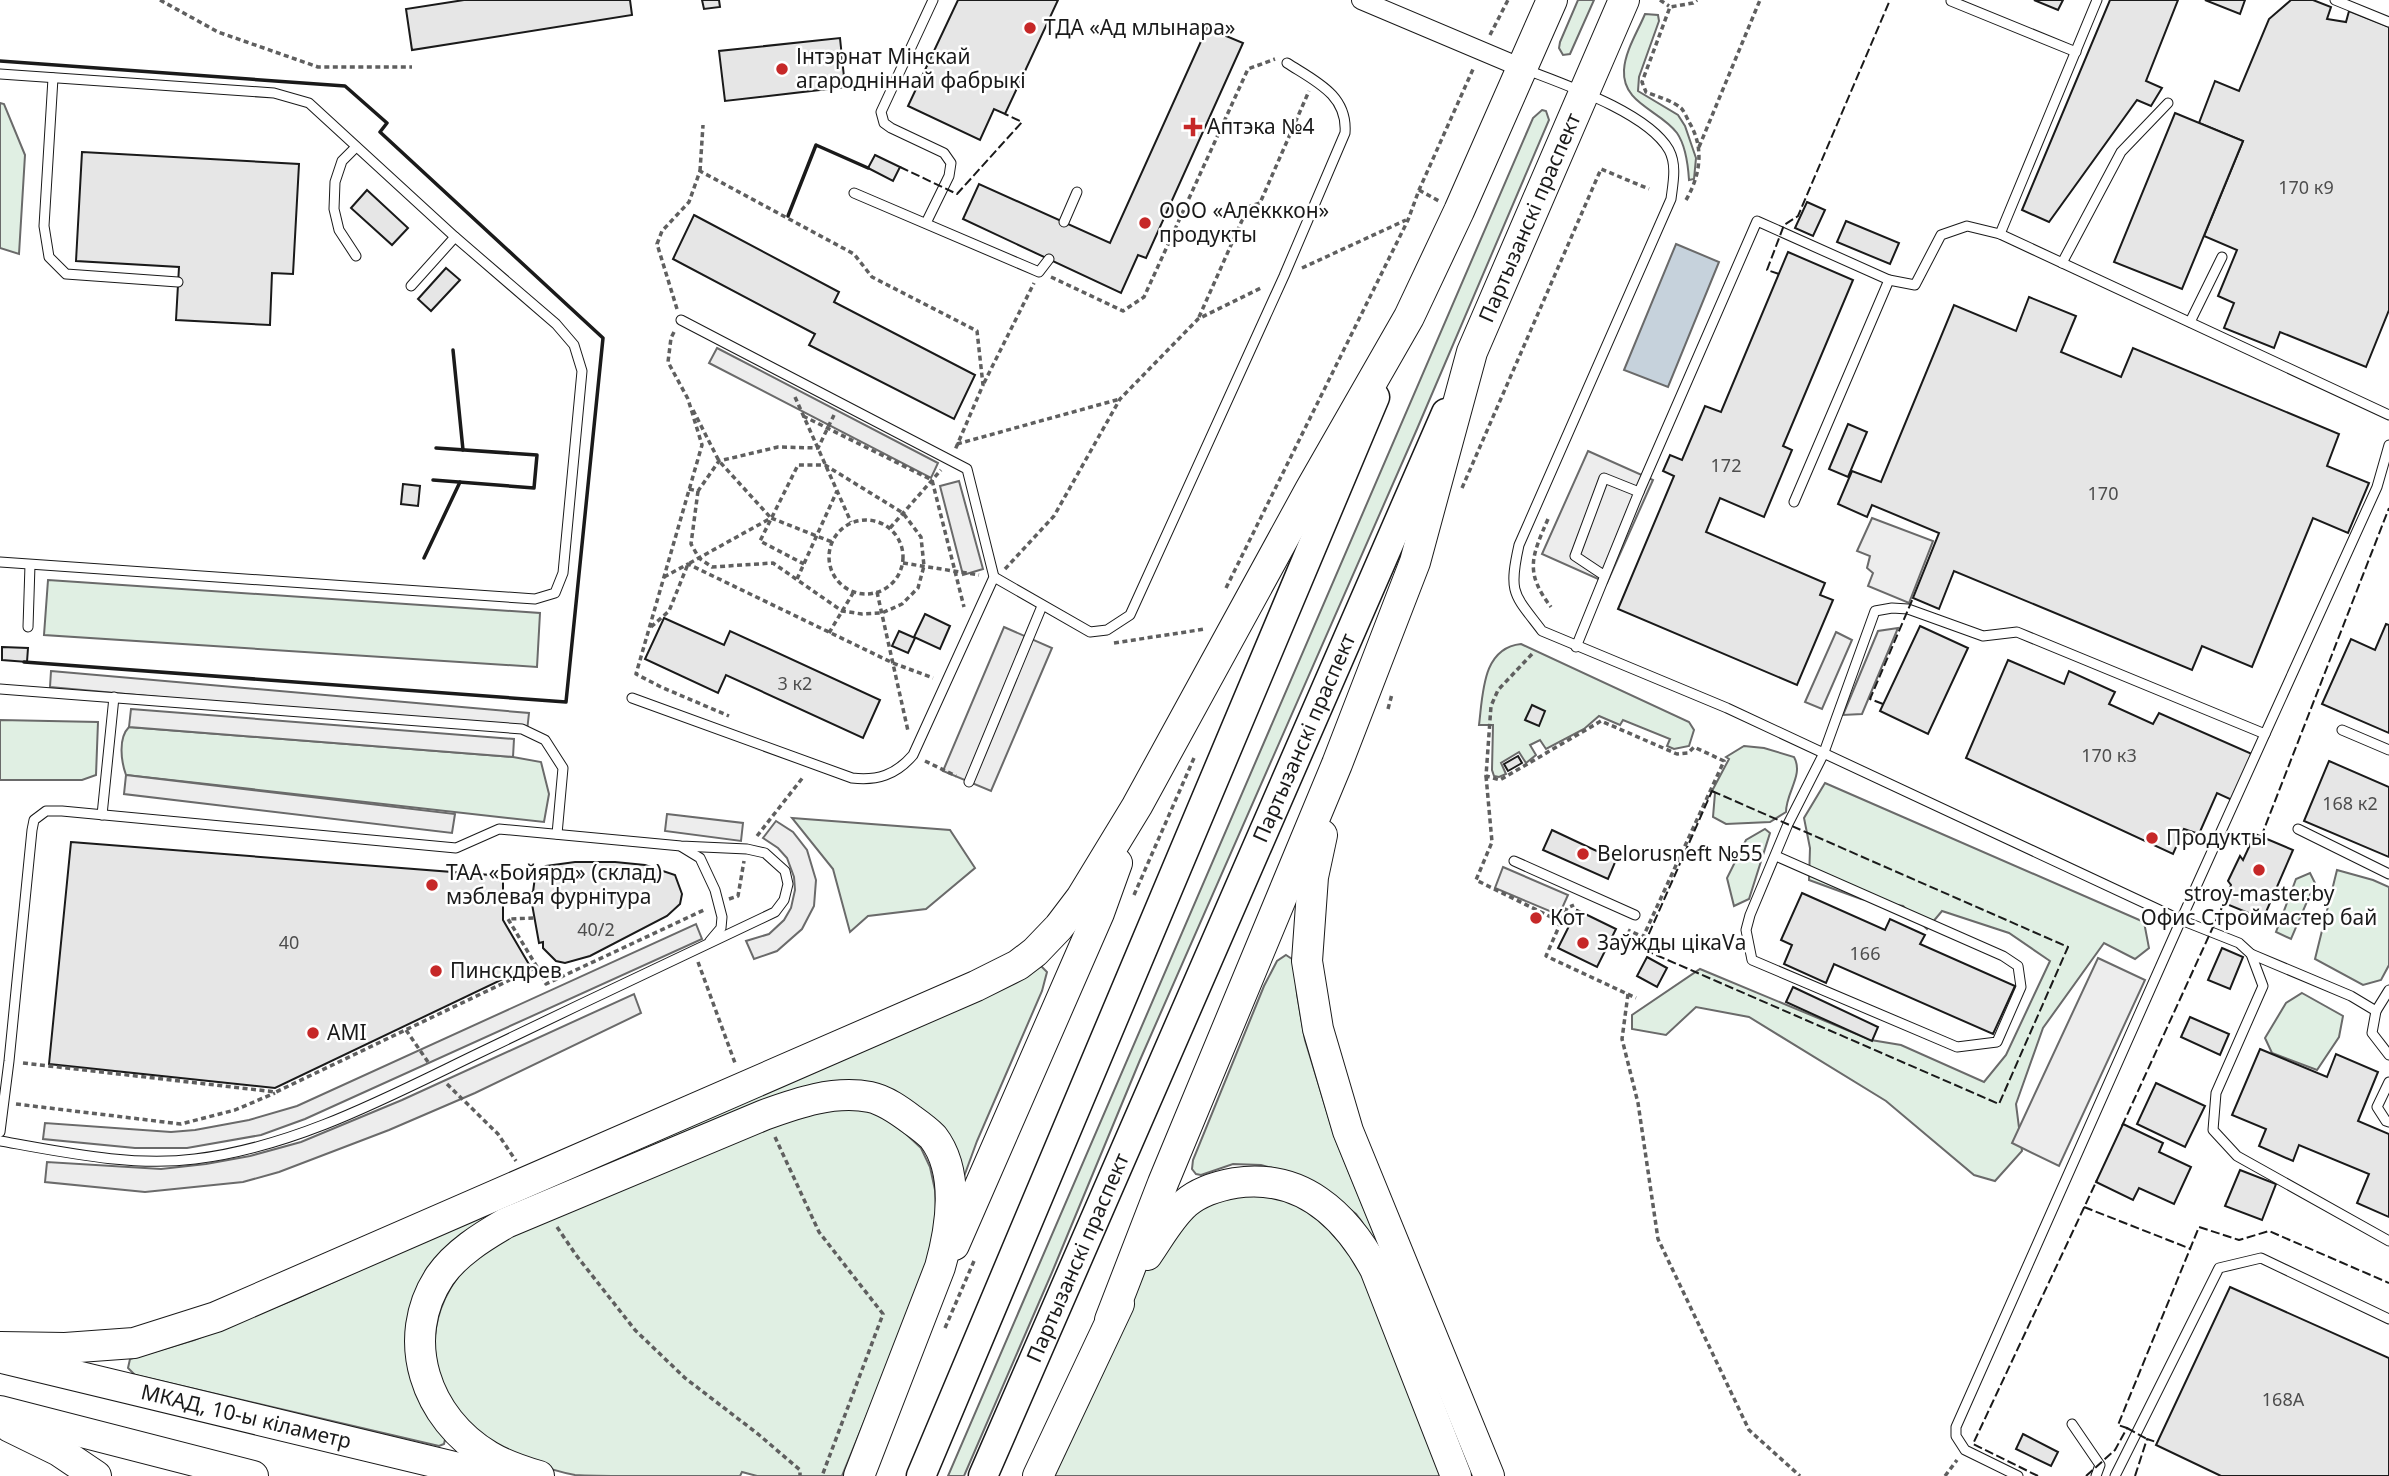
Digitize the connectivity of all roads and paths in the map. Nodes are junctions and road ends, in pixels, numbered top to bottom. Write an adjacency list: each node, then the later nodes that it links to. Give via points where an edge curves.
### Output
1 (160, 0): 18 (path, via 218,32 318,67)
2 (933, 0): 35 (lane, via 881,112 891,128 944,153 951,163)
3 (1361, 0): 15 (street)
4 (1508, 0): 15 (path)
5 (1552, 0): 19 (highway)
6 (1624, 0): 23 (highway, Партызанскі праспект)
7 (1660, 0): 13 (path)
8 (1697, 0): 13 (path)
9 (1760, 0): 27 (path)
10 (2097, 0): 16 (lane)
11 (2335, 0): 14 (lane)
12 (1951, 1): 16 (lane)
13 (1670, 7): 27 (path, via 1643,82 1646,92 1681,108)
14 (2389, 22)
15 (1481, 52): 19 (street); 33 (path)
16 (2076, 52): 36 (lane)
17 (1285, 59): 22 (lane); 42 (path, via 1248,69 1144,297 1123,311)
18 (412, 67)
19 (1522, 68): 23 (lane); 47 (highway)
20 (0, 74): 21 (lane)
21 (53, 78): 26 (lane, via 274,93 309,103); 45 (lane, via 44,226 49,257 66,275)
22 (1314, 80): 43 (lane, via 1343,107 1345,133); 48 (path, via 1260,203 1248,207)
23 (1584, 93): 51 (highway, Партызанскі праспект); 105 (lane, via 1641,122 1669,151 1674,172 1671,199 1519,545 1515,593 1523,609 1542,631)
24 (2168, 103): 41 (lane, via 2121,152)
25 (704, 125): 28 (path)
26 (356, 147): 37 (lane); 38 (lane, via 342,161 334,209 339,230)
27 (1699, 147): 32 (path, via 1696,183)
28 (700, 171): 49 (path, via 689,202 662,231 657,244); 53 (path, via 854,254 872,276 977,331)
29 (1649, 189): 71 (path, via 1601,169)
30 (1077, 192): 34 (lane)
31 (854, 193): 35 (lane)
32 (1684, 205)
33 (1408, 220): 43 (path); 94 (path)
34 (1064, 222)
35 (926, 223): 42 (lane)
36 (2000, 234): 41 (lane); 44 (lane, via 1967,226 1941,234 1915,285)
37 (455, 237): 46 (lane); 85 (lane, via 556,324 574,345 582,371 563,573 555,593 535,599)
38 (356, 256)
39 (2222, 257): 50 (lane)
40 (1049, 259): 42 (lane)
41 (2062, 262): 50 (lane)
42 (1039, 272): 53 (path)
43 (1284, 276): 48 (path); 95 (lane, via 1130,615 1107,630 1090,632)
44 (1889, 280): 70 (lane, via 1757,221); 72 (lane)
45 (178, 282)
46 (411, 286)
47 (1409, 317): 125 (highway); 178 (main road)
48 (1198, 319): 55 (path)
49 (681, 320): 52 (lane); 54 (path, via 671,338 668,362)
50 (2190, 322): 57 (lane)
51 (1472, 352): 123 (highway, via 1415,562); 179 (main road, Партызанскі праспект)
52 (785, 375): 56 (lane); 58 (path)
53 (984, 385): 60 (path)
54 (688, 399): 64 (path); 67 (path, via 702,445)
55 (1120, 399): 60 (path); 90 (path, via 1054,516)
56 (840, 403): 59 (path); 63 (lane)
57 (2389, 415)
58 (803, 416): 59 (path); 62 (path)
59 (827, 428): 62 (path); 66 (path)
60 (957, 444): 63 (path)
61 (2389, 445): 118 (lane, via 2377,487)
62 (818, 447): 64 (path, via 778,447); 65 (path)
63 (950, 460): 66 (path); 90 (lane, via 967,469)
64 (719, 461): 69 (path); 74 (path)
65 (825, 465): 68 (path); 73 (path); 74 (path, via 797,465)
66 (932, 480): 73 (path); 87 (path)
67 (689, 489): 69 (path); 89 (path)
68 (837, 491): 76 (path); 78 (path)
69 (698, 492): 80 (path, via 691,544)
70 (1639, 492): 88 (lane); 88 (lane, via 1604,478 1575,556)
71 (1458, 500)
72 (1794, 502)
73 (903, 513): 77 (path); 86 (path, via 921,537)
74 (771, 518): 78 (path); 80 (path); 84 (path, via 760,541)
75 (1548, 519): 96 (path, via 1535,551 1534,573 1537,588)
76 (851, 522): 77 (path, via 871,520); 79 (path)
77 (890, 528): 82 (path, via 901,544)
78 (816, 536): 79 (path); 84 (path)
79 (832, 542): 92 (path, via 829,554 834,577)
80 (699, 558): 83 (path); 91 (path, via 712,568 772,563)
81 (0, 562): 85 (lane)
82 (903, 563): 86 (path); 93 (path, via 894,582)
83 (688, 564): 89 (path); 101 (path, via 669,611); 102 (path)
84 (804, 564): 91 (path)
85 (30, 565): 100 (lane)
86 (924, 566): 87 (path); 98 (path, via 918,588 902,604)
87 (956, 571): 90 (path); 99 (path)
88 (1605, 576): 105 (lane)
89 (664, 577): 101 (path)
90 (994, 577): 95 (lane); 120 (lane)
91 (797, 579): 97 (path)
92 (853, 592): 93 (path); 97 (path)
93 (877, 592): 98 (path)
94 (1224, 592)
95 (1042, 606): 124 (lane)
96 (1551, 607)
97 (842, 611): 98 (path); 102 (path)
98 (882, 613): 107 (path)
99 (966, 614)
100 (28, 626)
101 (649, 628): 114 (path, via 636,674)
102 (829, 633): 107 (path)
103 (1214, 634): 104 (path, via 1206,629)
104 (1128, 642)
105 (1576, 647): 121 (lane, via 1727,708)
106 (1532, 654): 139 (path, via 1498,690 1491,706 1486,776 1500,780 1601,721 1677,754 1694,747 1724,761 1643,937)
107 (893, 663): 110 (path, via 935,678); 117 (path)
108 (1396, 683): 113 (path)
109 (0, 689): 111 (lane)
110 (930, 689)
111 (114, 697): 126 (lane); 128 (lane, via 522,729 545,740 563,768)
112 (632, 698): 122 (lane)
113 (1388, 709)
114 (734, 718)
115 (914, 722): 117 (path)
116 (2342, 730): 119 (lane)
117 (909, 733): 120 (path, via 901,749)
118 (2265, 734): 121 (lane, via 2017,632 1983,636 1908,609 1892,608 1875,611); 137 (lane)
119 (2389, 750)
120 (913, 755): 122 (lane, via 893,773 872,780); 124 (path)
121 (1823, 755): 131 (lane); 137 (lane)
122 (813, 764): 130 (path)
123 (1337, 764): 163 (highway); 182 (highway, via 1308,921 1307,961 1318,1029 1348,1131)
124 (969, 782)
125 (1137, 806): 153 (highway, via 1059,928 1018,965); 166 (highway, via 1099,914)
126 (102, 815): 128 (lane, via 456,848 499,829); 150 (lane, via 46,811 34,820)
127 (2298, 829): 133 (lane)
128 (557, 834): 129 (lane)
129 (681, 846): 130 (lane); 134 (lane, via 700,858)
130 (747, 849): 134 (path, via 738,896); 140 (lane, via 765,853 785,871 784,900 775,912)
131 (1776, 856): 131 (lane, via 1746,930 1752,960 1957,1047 1997,1042 2021,986 2018,966)
132 (1514, 861): 135 (lane)
133 (2389, 874)
134 (719, 903): 140 (lane, via 721,928); 143 (path, via 546,984)
135 (1634, 915)
136 (535, 918): 143 (path, via 508,919)
137 (2181, 920): 142 (lane, via 2239,943); 170 (lane, via 1959,1418 1956,1436)
138 (1561, 922): 145 (path, via 1546,956)
139 (1618, 924)
140 (707, 944): 141 (lane)
141 (694, 950): 151 (lane); 153 (path)
142 (2251, 954): 147 (lane); 161 (lane, via 2263,986 2217,1093 2213,1130 2237,1156)
143 (537, 967): 148 (path)
144 (2389, 990): 147 (lane)
145 (1628, 994): 146 (path); 183 (path, via 1622,1039 1638,1103 1658,1239 1749,1430)
146 (1636, 998)
147 (2376, 1011): 149 (lane, via 2372,1033)
148 (406, 1030): 151 (path); 154 (path)
149 (2389, 1055)
150 (9, 1061): 154 (path); 155 (lane)
151 (436, 1073): 159 (lane, via 288,1138 194,1159 98,1157); 160 (path, via 498,1134)
152 (2389, 1082): 157 (lane, via 2377,1107)
153 (743, 1086): 160 (highway)
154 (276, 1092): 155 (path, via 235,1111 181,1124)
155 (3, 1103): 158 (lane)
156 (764, 1115): 160 (highway); 166 (highway, via 818,1098 871,1097 931,1135 944,1154 950,1196 946,1246); 176 (path, via 819,1232 883,1314)
157 (2389, 1122)
158 (0, 1132)
159 (0, 1141)
160 (536, 1194): 164 (highway, via 216,1317 134,1343); 174 (highway, via 441,1275 421,1321 419,1345 428,1388 452,1426 488,1456); 175 (path, via 576,1255 635,1329 685,1378 758,1433)
161 (2389, 1241)
162 (2389, 1319): 187 (lane, via 2261,1258 2219,1268)
163 (1110, 1320): 180 (highway); 181 (highway, via 1139,1266 1186,1203 1203,1192 1262,1180 1299,1191 1335,1216 1364,1249)
164 (0, 1347)
165 (0, 1358): 173 (highway, МКАД, 10-ы кіламетр)
166 (898, 1378): 177 (highway)
167 (0, 1411): 172 (highway)
168 (0, 1422): 171 (highway, via 59,1451)
169 (2072, 1424): 186 (lane, via 2100,1465)
170 (1965, 1450): 184 (path); 185 (lane)
171 (96, 1476)
172 (253, 1476)
173 (492, 1476)
174 (539, 1476)
175 (800, 1476)
176 (822, 1476)
177 (859, 1476)
178 (921, 1476)
179 (983, 1476)
180 (1038, 1476)
181 (1456, 1476)
182 (1489, 1476)
183 (1800, 1476)
184 (1945, 1476)
185 (2018, 1476)
186 (2096, 1476)
187 (2115, 1476)

